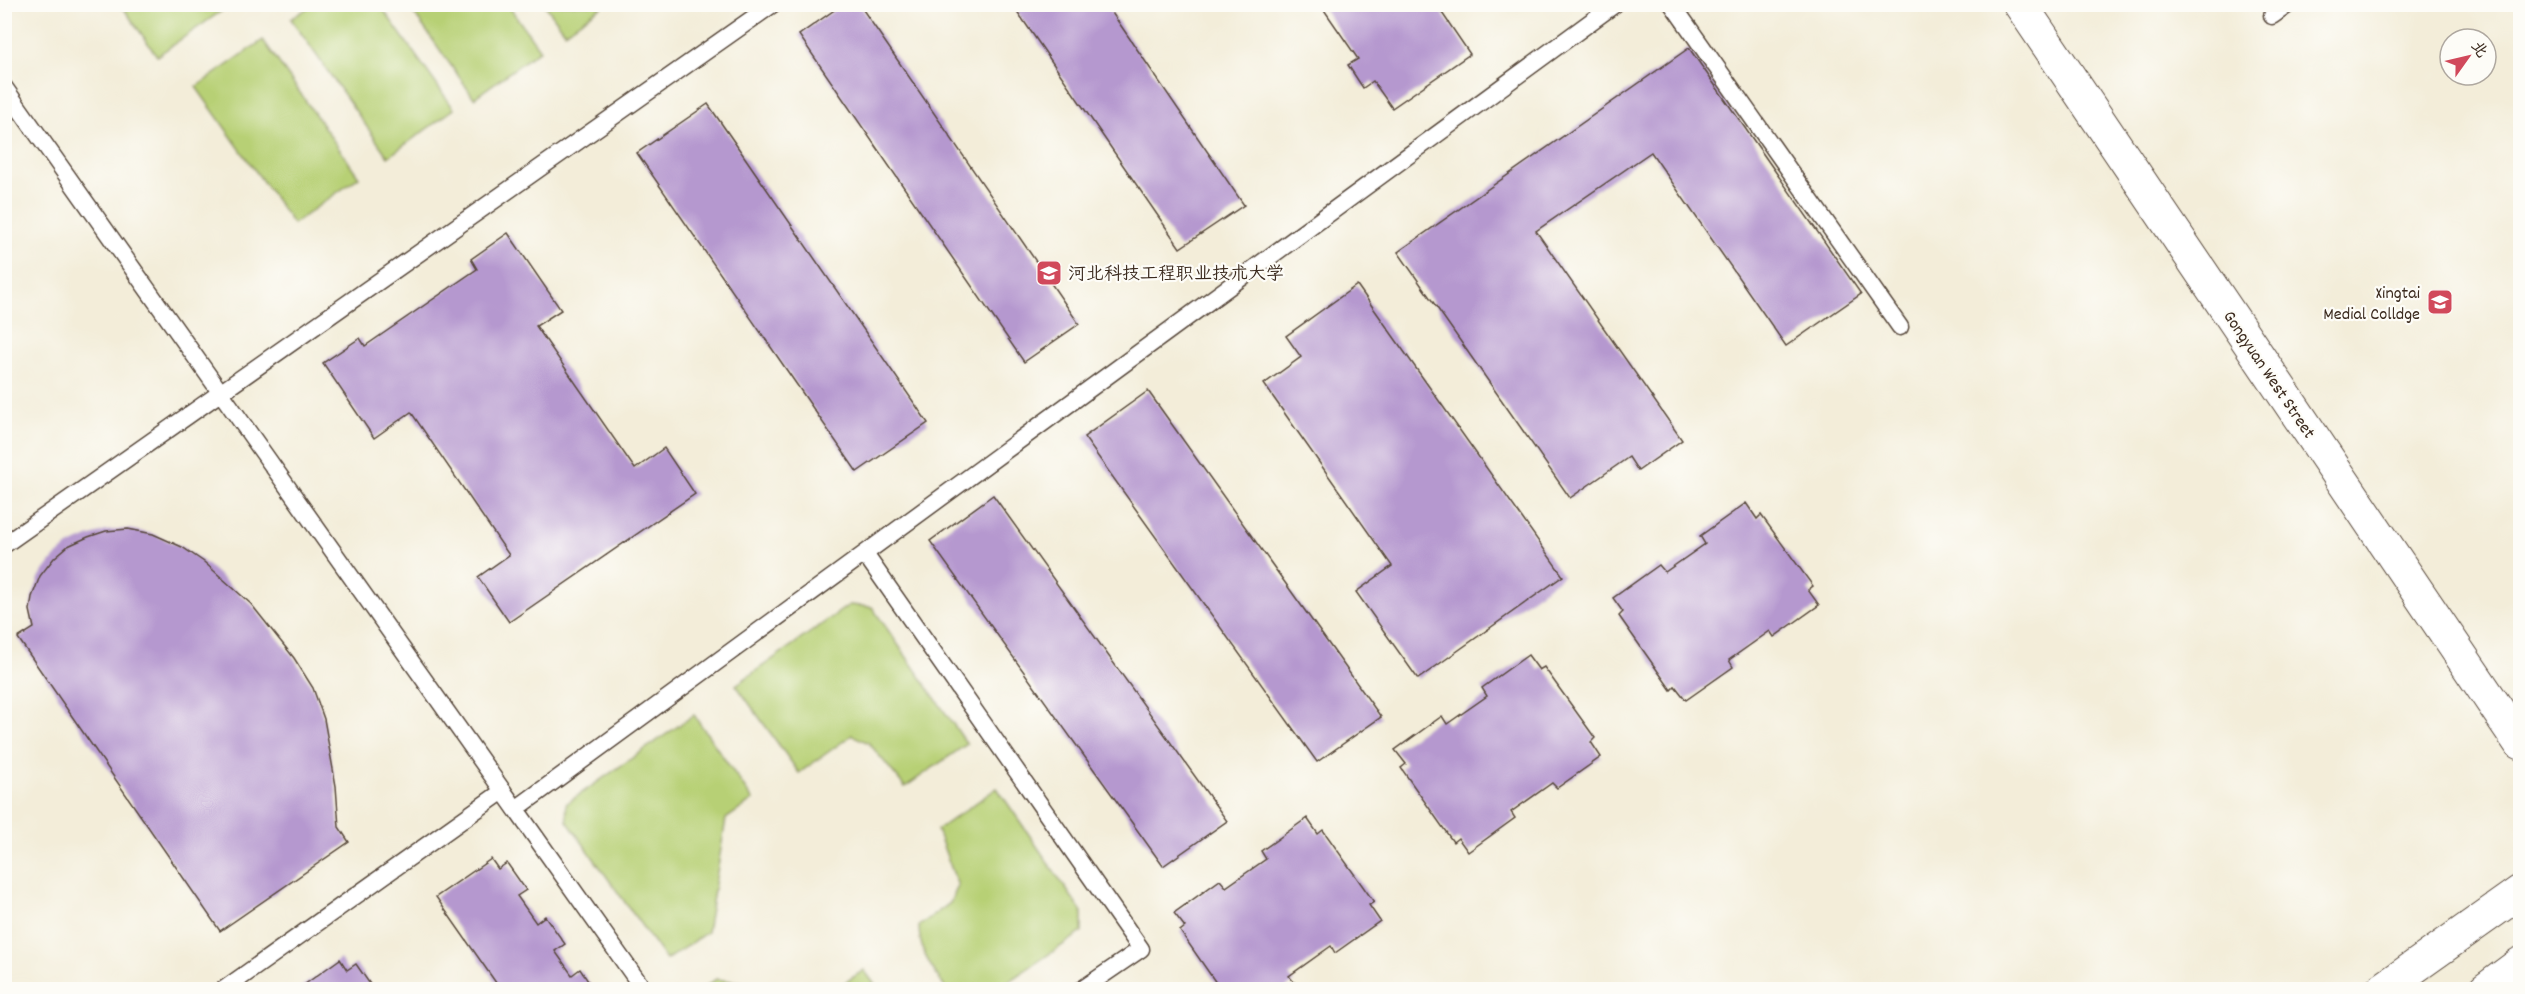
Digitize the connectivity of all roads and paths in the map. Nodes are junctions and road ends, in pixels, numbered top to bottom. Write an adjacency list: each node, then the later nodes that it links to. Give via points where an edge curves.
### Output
1 (773, 4): 9 (lane)
2 (1616, 4): 11 (lane)
3 (1672, 4): 8 (lane)
4 (2020, 4): 12 (street, Gongyuan West Street)
5 (2289, 4): 6 (lane)
6 (2272, 16)
7 (4, 87): 9 (lane)
8 (1900, 327)
9 (220, 392): 10 (lane); 13 (lane)
10 (4, 545)
11 (865, 554): 14 (lane); 19 (lane, via 1141,949)
12 (2520, 743)
13 (503, 790): 14 (lane); 17 (lane)
14 (516, 809): 18 (lane)
15 (2520, 892): 20 (street)
16 (2520, 964): 21 (street)
17 (223, 990)
18 (644, 990)
19 (1081, 990)
20 (2382, 990)
21 (2485, 990)

